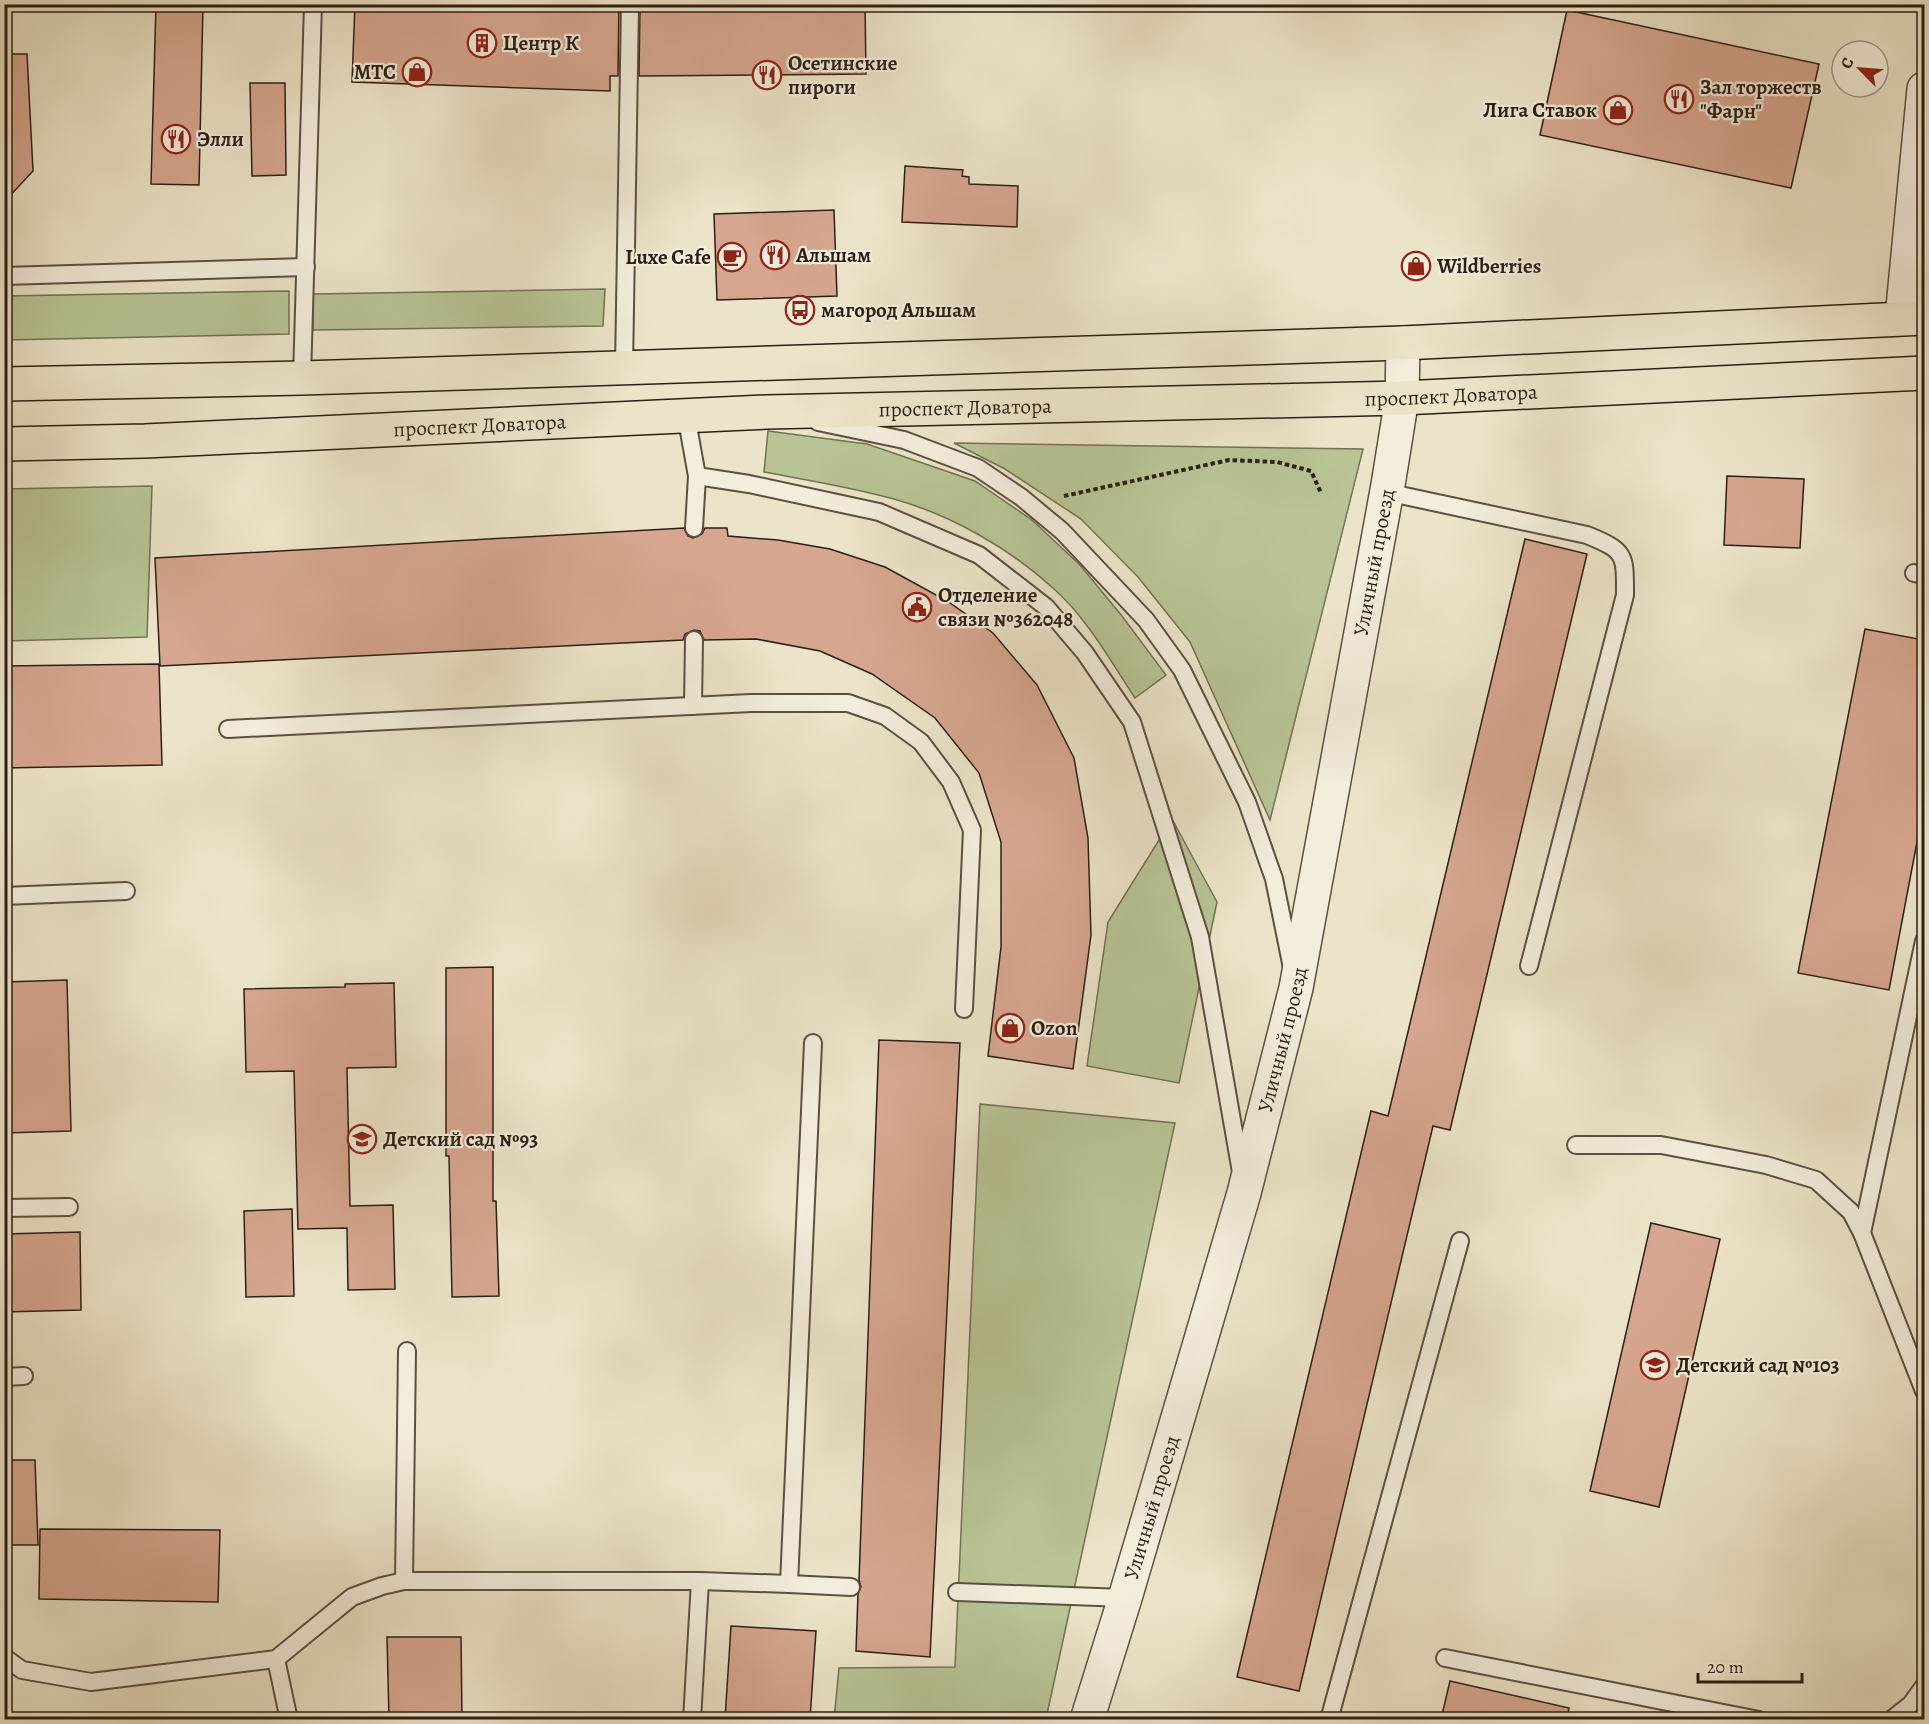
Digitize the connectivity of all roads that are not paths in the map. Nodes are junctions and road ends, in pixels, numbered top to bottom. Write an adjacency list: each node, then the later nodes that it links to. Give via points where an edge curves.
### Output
1 (313, 4): 4 (lane)
2 (630, 4): 8 (lane)
3 (1924, 89): 6 (street)
4 (306, 267): 5 (lane); 10 (lane)
5 (4, 276)
6 (1913, 318): 7 (main road)
7 (1404, 343): 8 (main road); 12 (street, Уличный проезд)
8 (624, 368): 10 (main road)
9 (1924, 373): 12 (main road, проспект Доватора)
10 (302, 378): 11 (main road)
11 (4, 384)
12 (1402, 398): 13 (main road, проспект Доватора); 17 (street, Уличный проезд)
13 (767, 412): 14 (main road, проспект Доватора); 26 (lane, via 904,440 978,468 1062,531 1138,611 1182,670 1247,802 1274,879)
14 (686, 415): 15 (main road, проспект Доватора); 16 (lane)
15 (4, 444)
16 (697, 476): 18 (lane); 30 (lane, via 879,512 978,555 1046,607 1085,653 1132,722 1200,937)
17 (1386, 492): 25 (lane, via 1587,535 1613,546 1625,564 1625,595); 26 (street, Уличный проезд)
18 (694, 528)
19 (694, 640): 20 (lane)
20 (693, 706): 21 (lane); 27 (lane, via 848,703 885,716 921,742 951,782 972,830)
21 (228, 729)
22 (126, 891): 23 (lane)
23 (4, 896)
24 (1924, 941): 33 (lane)
25 (1529, 966)
26 (1296, 988): 30 (street, Уличный проезд)
27 (964, 1009)
28 (813, 1043): 41 (lane)
29 (1576, 1145): 33 (lane, via 1661,1145 1816,1180 1851,1212)
30 (1244, 1193): 44 (street, Уличный проезд)
31 (69, 1207): 32 (lane)
32 (4, 1208)
33 (1862, 1233): 38 (lane)
34 (1460, 1241): 52 (lane)
35 (407, 1351): 39 (lane)
36 (24, 1376): 37 (lane)
37 (4, 1377)
38 (1924, 1391)
39 (404, 1581): 40 (lane); 47 (lane, via 352,1597)
40 (700, 1581): 41 (lane); 50 (lane)
41 (789, 1584): 42 (lane)
42 (851, 1587)
43 (957, 1592): 44 (lane)
44 (1125, 1598): 51 (street, Уличный проезд)
45 (4, 1657): 47 (lane, via 22,1670 91,1682)
46 (1445, 1658): 53 (lane)
47 (276, 1659): 49 (lane)
48 (1924, 1686): 54 (lane, via 1911,1704)
49 (288, 1719)
50 (692, 1719)
51 (1087, 1719)
52 (1329, 1719)
53 (1759, 1719)
54 (1891, 1719)

